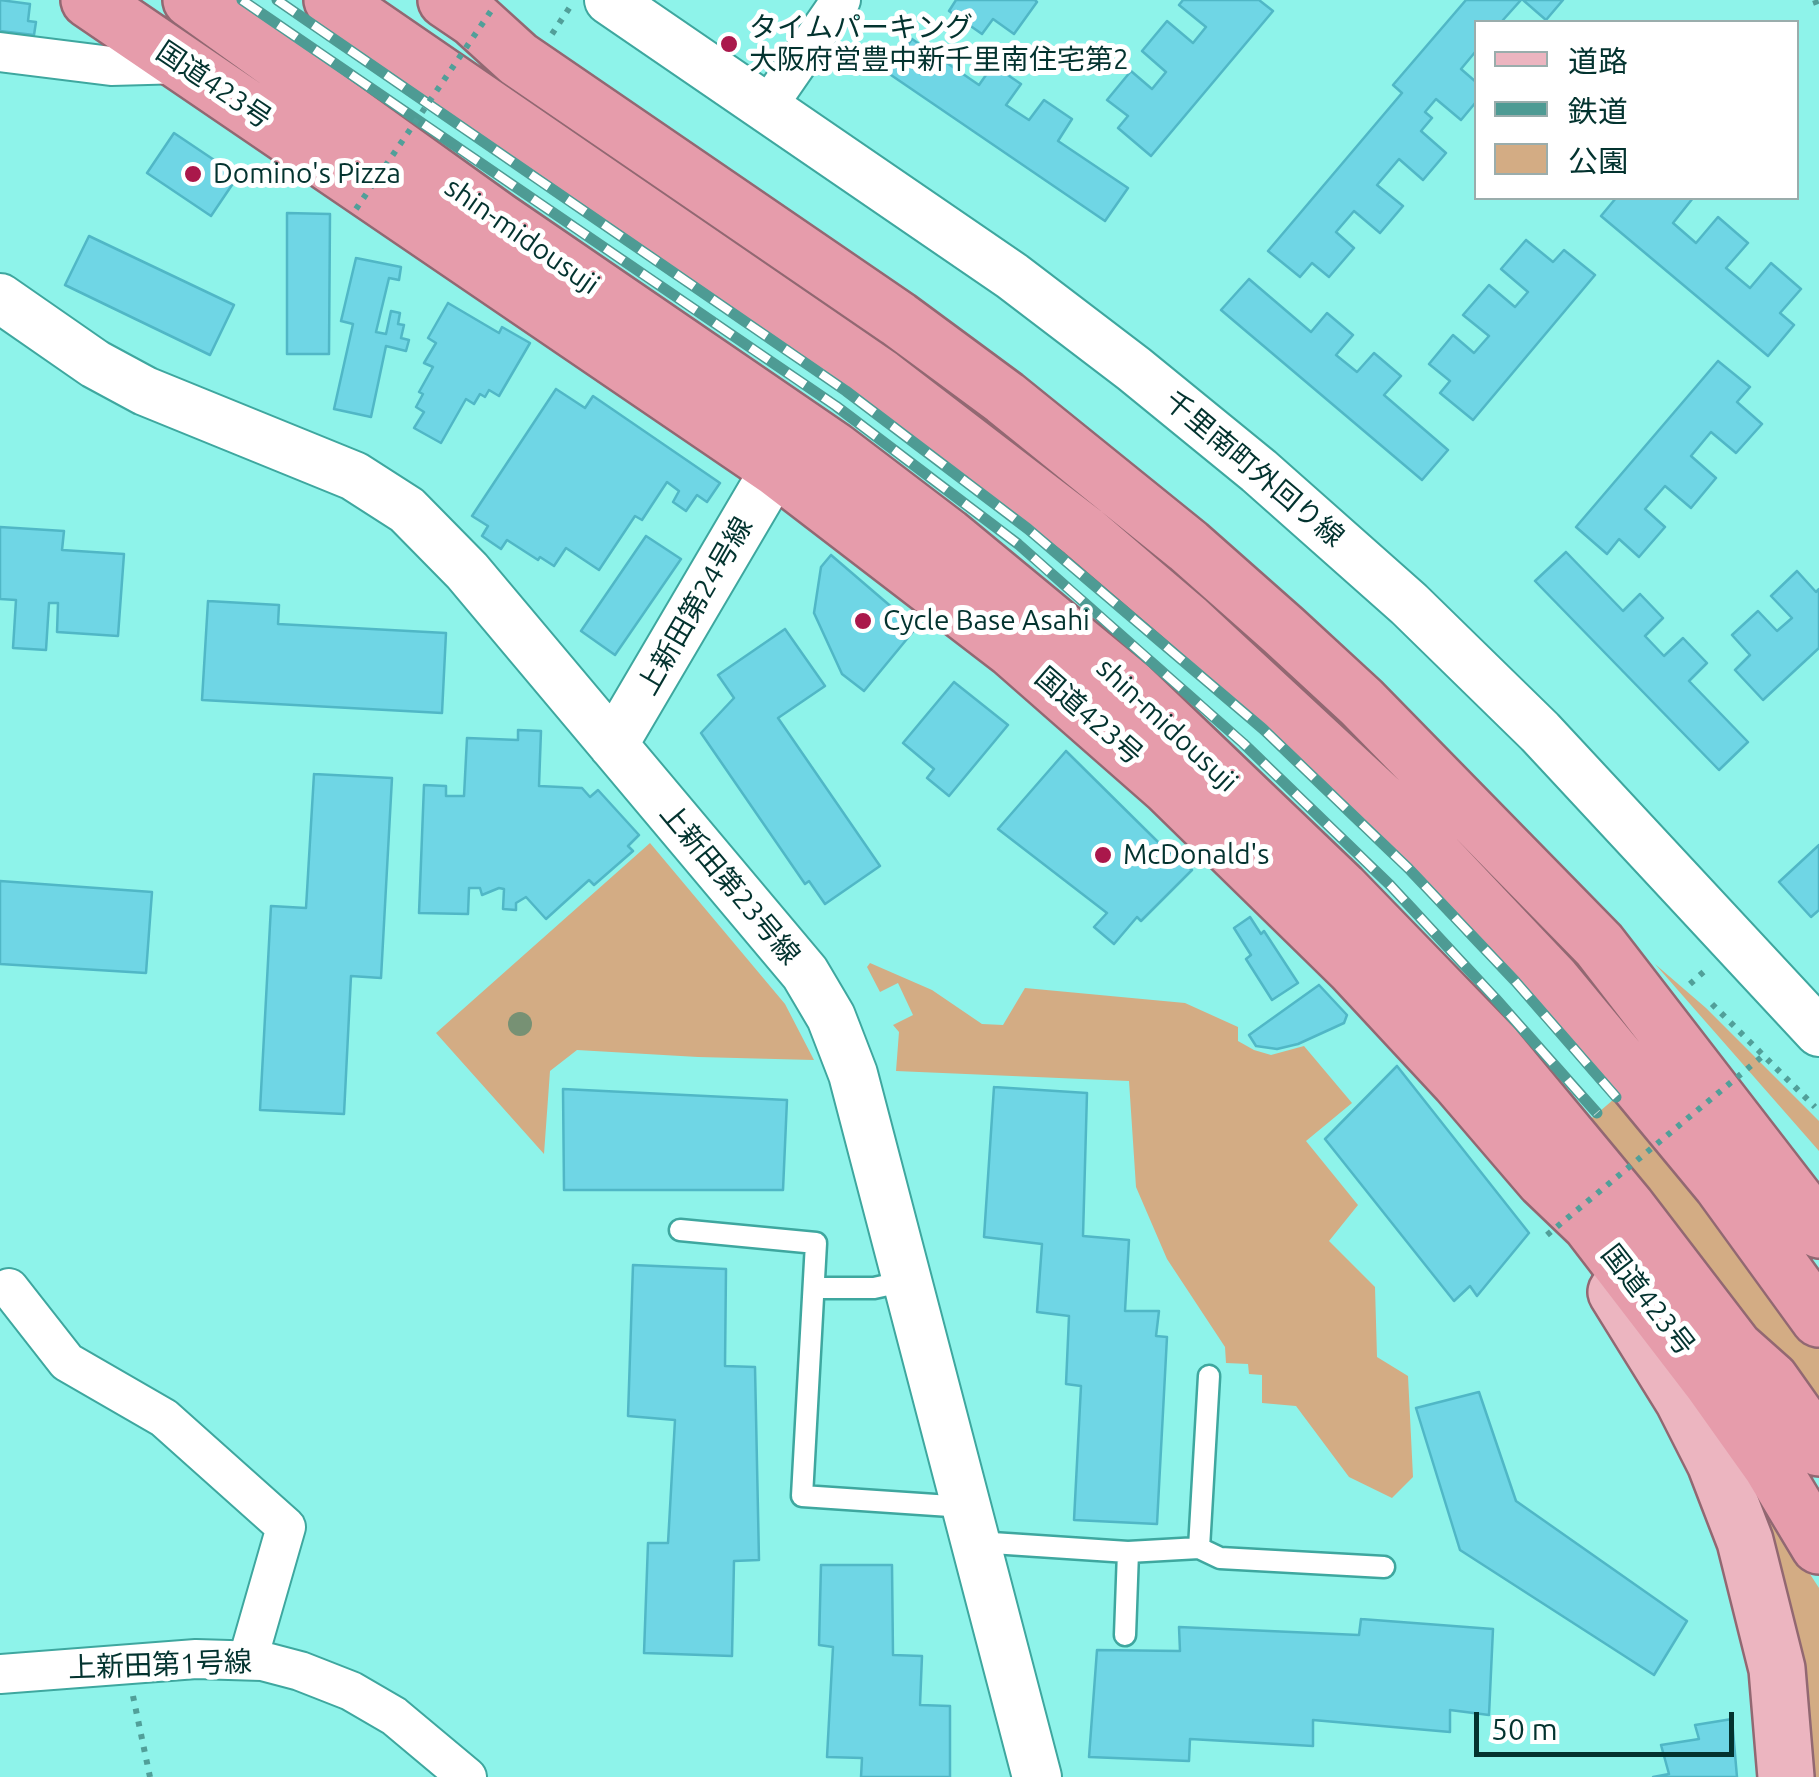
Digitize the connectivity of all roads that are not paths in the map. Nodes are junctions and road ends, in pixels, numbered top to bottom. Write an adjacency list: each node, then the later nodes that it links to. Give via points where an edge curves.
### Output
1 (90, 0): 10 (highway, 国道423号)
2 (191, 0): 25 (highway, shin-midousuji, via 834,450 1131,688 1341,888 1495,1048)
3 (332, 0): 24 (highway, via 881,377 1187,621 1396,816 1552,981 1721,1184)
4 (410, 0): 8 (highway)
5 (841, 0): 11 (street)
6 (590, 3): 11 (street, 千里南町外回り線)
7 (464, 7): 8 (highway)
8 (535, 47): 15 (highway, via 1100,473 1215,570 1361,702)
9 (0, 52): 10 (street, via 111,66)
10 (184, 64): 13 (highway, 国道423号)
11 (767, 107): 16 (street, 千里南町外回り線, via 1026,287 1308,513 1540,732)
12 (0, 298): 14 (street, 上新田第23号線, via 145,391 328,465 398,503 444,546)
13 (776, 468): 14 (street, 上新田第24号線); 17 (highway, 国道423号, via 986,628 1170,787 1394,1010)
14 (613, 745): 22 (street, 上新田第23号線, via 824,1003 853,1074)
15 (1599, 945): 18 (main road); 20 (highway)
16 (1819, 1032)
17 (1544, 1180): 30 (highway, 国道423号, via 1590,1224 1701,1369); 39 (main road, via 1683,1400 1730,1498 1770,1630)
18 (1819, 1188)
19 (680, 1230): 23 (lane, via 816,1242)
20 (1819, 1230)
21 (12, 1280): 35 (street, via 67,1362 164,1418 286,1527)
22 (907, 1281): 23 (lane); 29 (street, 上新田第23号線)
23 (814, 1288): 29 (lane, via 802,1496)
24 (1819, 1319)
25 (1735, 1348): 27 (highway, shin-midousuji, via 1771,1380); 28 (highway)
26 (1209, 1376): 31 (lane)
27 (1819, 1448)
28 (1819, 1487)
29 (972, 1524): 32 (lane); 38 (street, 上新田第23号線)
30 (1819, 1546)
31 (1199, 1548): 32 (lane); 33 (lane, via 1220,1558)
32 (1128, 1552): 34 (lane)
33 (1384, 1567)
34 (1126, 1636)
35 (248, 1659): 36 (street, 上新田第1号線); 37 (street, 上新田第1号線, via 351,1691 394,1716)
36 (0, 1674)
37 (467, 1777)
38 (1037, 1777)
39 (1786, 1777)

